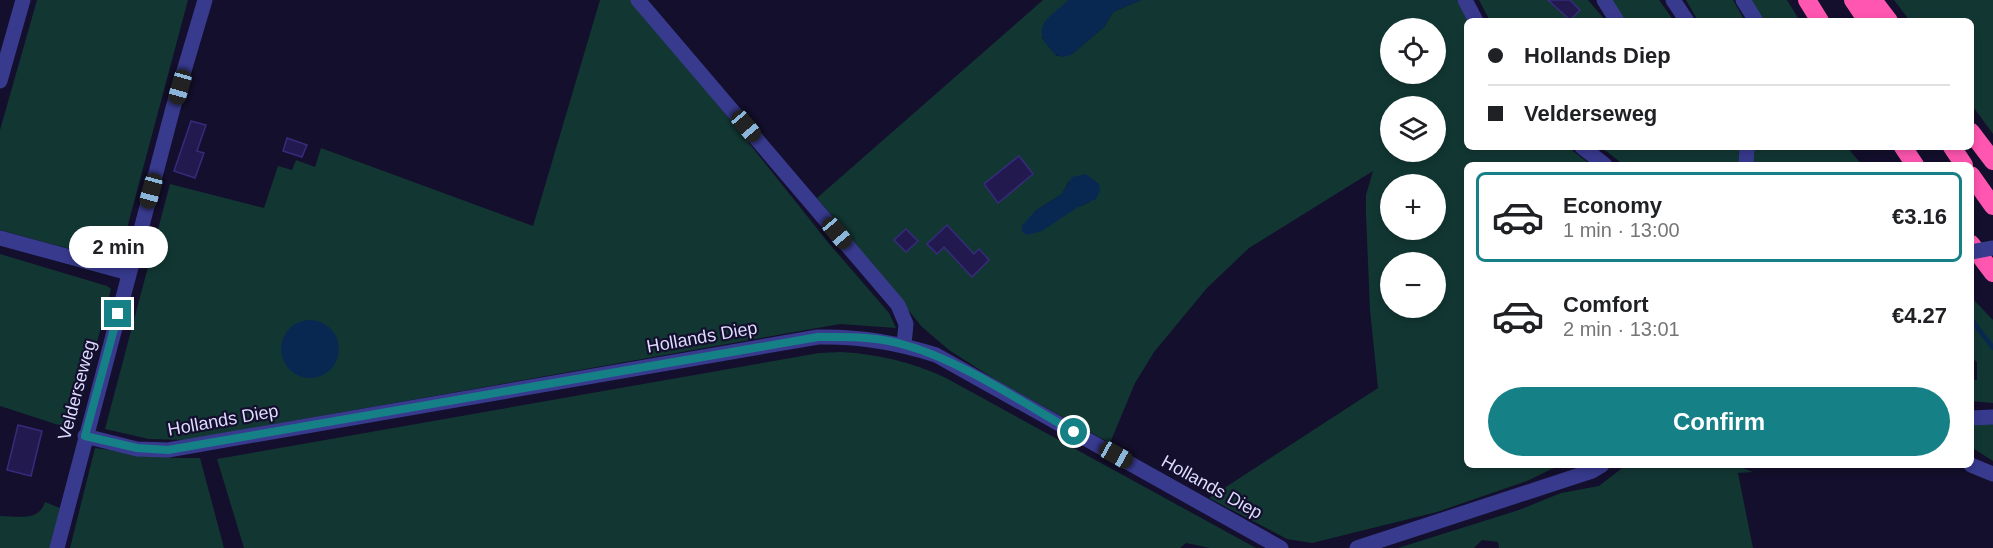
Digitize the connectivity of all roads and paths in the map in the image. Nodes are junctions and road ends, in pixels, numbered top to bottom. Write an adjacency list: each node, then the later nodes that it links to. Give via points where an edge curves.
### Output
1 (23, 0): 18 (street)
2 (205, 0): 29 (street, Velderseweg)
3 (638, 0): 31 (street, via 898,305 906,324)
4 (1465, 0): 11 (street)
5 (1604, 0): 12 (street)
6 (1673, 0): 13 (street)
7 (1743, 0): 14 (street)
8 (1807, 0): 15 (highway)
9 (1853, 0): 16 (highway)
10 (1873, 0): 17 (highway)
11 (1474, 18)
12 (1615, 18)
13 (1685, 18)
14 (1754, 18)
15 (1818, 18)
16 (1865, 18)
17 (1887, 18)
18 (0, 81)
19 (1974, 136): 21 (highway)
20 (1586, 150): 22 (street)
21 (1993, 161)
22 (1601, 162)
23 (1974, 179): 24 (highway)
24 (1993, 206)
25 (0, 238): 29 (street)
26 (1974, 248): 30 (highway)
27 (1993, 248): 28 (street, bridge)
28 (1974, 251)
29 (129, 273): 34 (street, Velderseweg)
30 (1993, 273)
31 (904, 344): 34 (street, Hollands Diep, via 858,336 818,337 168,450 137,448); 39 (street, Hollands Diep, via 936,355)
32 (1974, 417): 33 (street)
33 (1993, 417)
34 (85, 436): 38 (street, Velderseweg)
35 (1974, 466): 37 (street)
36 (1597, 468): 40 (street)
37 (1993, 474)
38 (57, 548)
39 (1281, 548)
40 (1357, 548)

